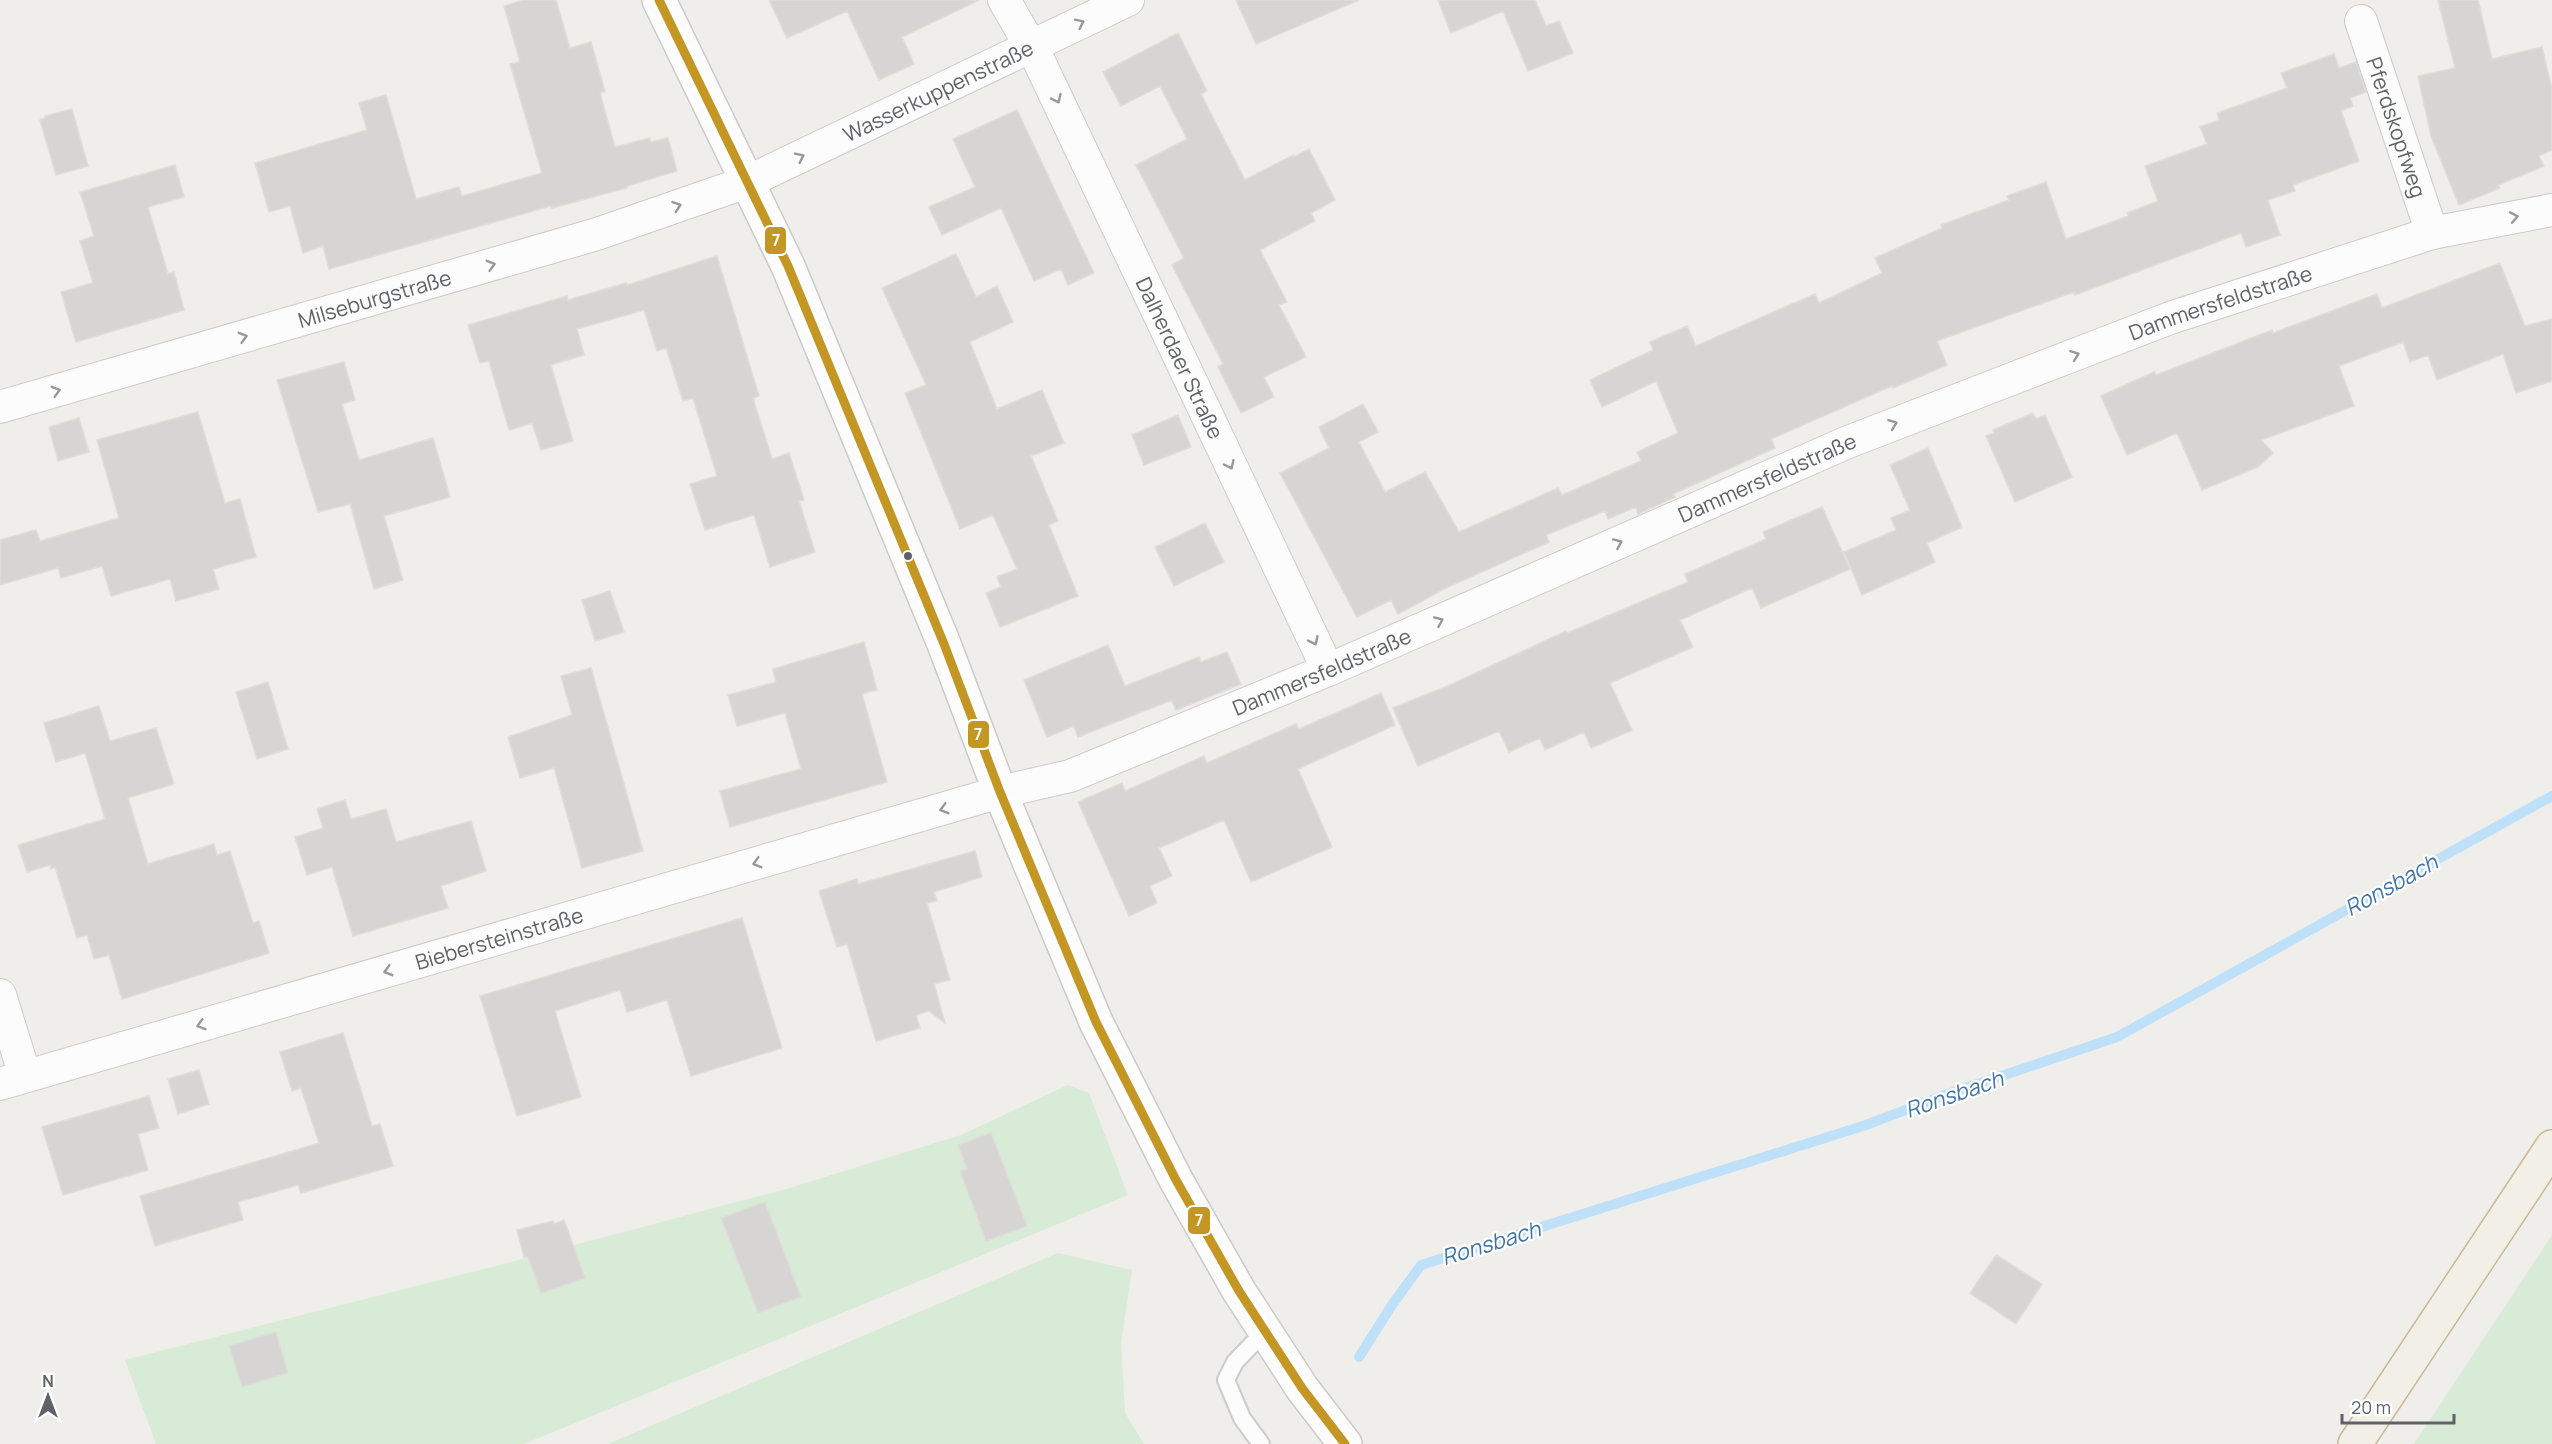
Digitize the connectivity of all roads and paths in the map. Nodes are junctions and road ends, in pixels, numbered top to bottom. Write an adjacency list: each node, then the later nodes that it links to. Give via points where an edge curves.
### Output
1 (659, 0): 6 (main road)
2 (1004, 0): 5 (street, Dalherdaer Straße)
3 (1128, 0): 5 (street, Wasserkuppenstraße, one-way to 3)
4 (2361, 21): 8 (street, Pferdskopfweg)
5 (1031, 46): 6 (street, Wasserkuppenstraße, one-way to 5); 10 (street, Dalherdaer Straße, one-way to 10)
6 (747, 182): 9 (street, Milseburgstraße, one-way to 6, via 597,234); 11 (main road, via 797,288 944,644)
7 (2552, 210): 8 (street, Dammersfeldstraße, one-way to 7)
8 (2432, 233): 10 (street, Dammersfeldstraße, one-way to 8, via 1848,442 2170,318)
9 (0, 407)
10 (1328, 670): 11 (street, Dammersfeldstraße, via 1070,776)
11 (1000, 792): 13 (street, Biebersteinstraße, one-way to 13); 15 (main road, via 1096,1022 1219,1259)
12 (0, 995): 13 (street)
13 (13, 1080)
14 (2552, 1147): 18 (highway)
15 (1265, 1331): 16 (lane, via 1235,1362 1226,1380 1242,1418); 17 (main road)
16 (1261, 1444)
17 (1345, 1444)
18 (2355, 1444)

